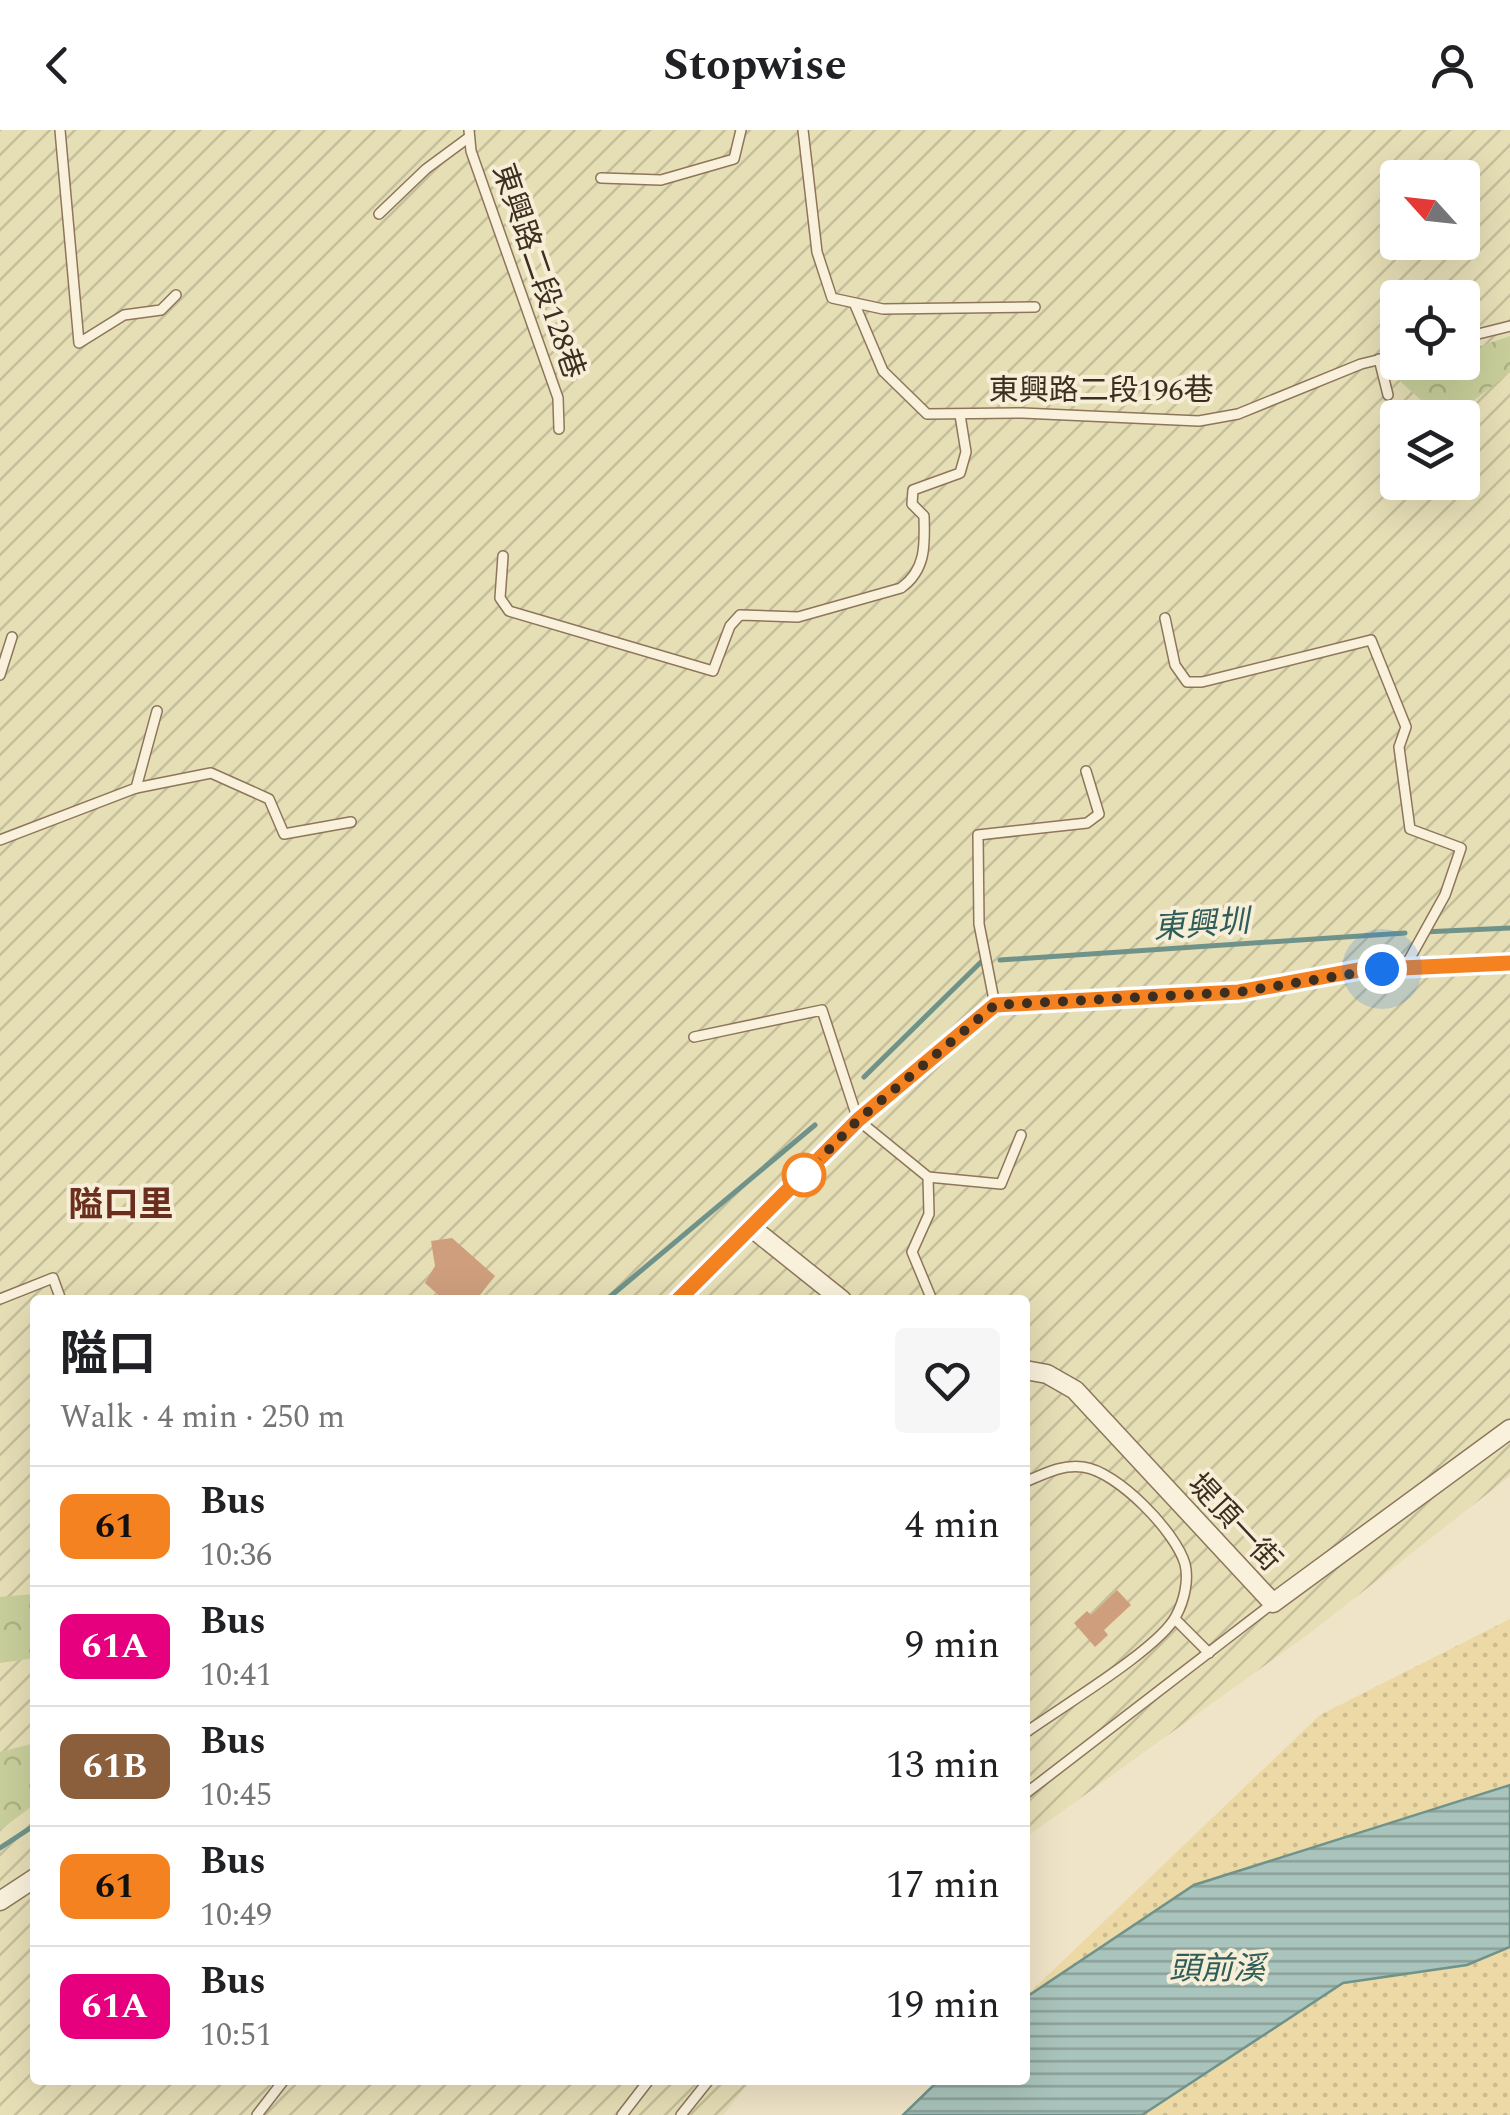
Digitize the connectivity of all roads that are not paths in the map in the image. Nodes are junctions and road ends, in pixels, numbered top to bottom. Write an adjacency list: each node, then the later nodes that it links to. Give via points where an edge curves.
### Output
1 (60, 130): 7 (lane, via 79,343 124,315 161,310)
2 (741, 130): 5 (lane, via 734,159 661,180)
3 (803, 130): 8 (lane, 東興路二段196巷, via 818,252 832,298)
4 (468, 134): 6 (lane); 15 (lane, 東興路二段128巷, via 558,398)
5 (602, 178)
6 (380, 214)
7 (176, 295)
8 (856, 305): 9 (lane); 14 (lane, 東興路二段196巷, via 883,371 927,414)
9 (1035, 307)
10 (1510, 326): 11 (lane)
11 (1480, 334)
12 (1379, 358): 13 (lane); 14 (lane, 東興路二段196巷, via 1238,414 1199,422)
13 (1388, 395)
14 (960, 415): 16 (lane, via 966,452 960,473 913,490 912,504 924,516 926,550 915,578 901,588 798,617 740,615 713,671 509,611 500,598)
15 (559, 429)
16 (503, 556)
17 (1166, 618): 26 (lane, via 1176,665 1187,682 1372,640 1406,728 1400,747 1410,829 1461,848 1445,895)
18 (12, 637): 19 (lane)
19 (0, 676)
20 (156, 711): 22 (lane)
21 (1086, 771): 27 (lane, via 1099,814 1088,823 978,835 979,924)
22 (136, 788): 23 (lane, via 219,774 268,798 284,834); 24 (lane)
23 (351, 822)
24 (0, 840)
25 (1510, 963): 26 (street)
26 (1404, 968): 27 (street, via 1239,992)
27 (995, 1005): 29 (street)
28 (694, 1037): 29 (lane, via 822,1010)
29 (858, 1120): 31 (lane); 32 (street)
30 (1021, 1136): 31 (lane, via 1001,1184)
31 (928, 1176): 36 (lane, via 929,1214 912,1252)
32 (752, 1228): 34 (street); 35 (street)
33 (59, 1295): 37 (lane, via 53,1278)
34 (683, 1295)
35 (836, 1295)
36 (930, 1295)
37 (0, 1299)
38 (1030, 1371): 41 (street, 堤頂一街, via 1075,1390)
39 (1510, 1429): 41 (street, 堤頂一街)
40 (1030, 1480): 42 (lane, via 1079,1466 1124,1487 1182,1554 1186,1586)
41 (1273, 1603): 43 (lane)
42 (1174, 1619): 43 (lane); 44 (lane)
43 (1209, 1653): 45 (lane)
44 (1030, 1728)
45 (1030, 1790)
46 (30, 1881): 47 (street)
47 (0, 1900)
48 (280, 2085): 51 (lane)
49 (645, 2085): 52 (lane)
50 (705, 2085): 53 (lane)
51 (257, 2115)
52 (622, 2115)
53 (681, 2115)

